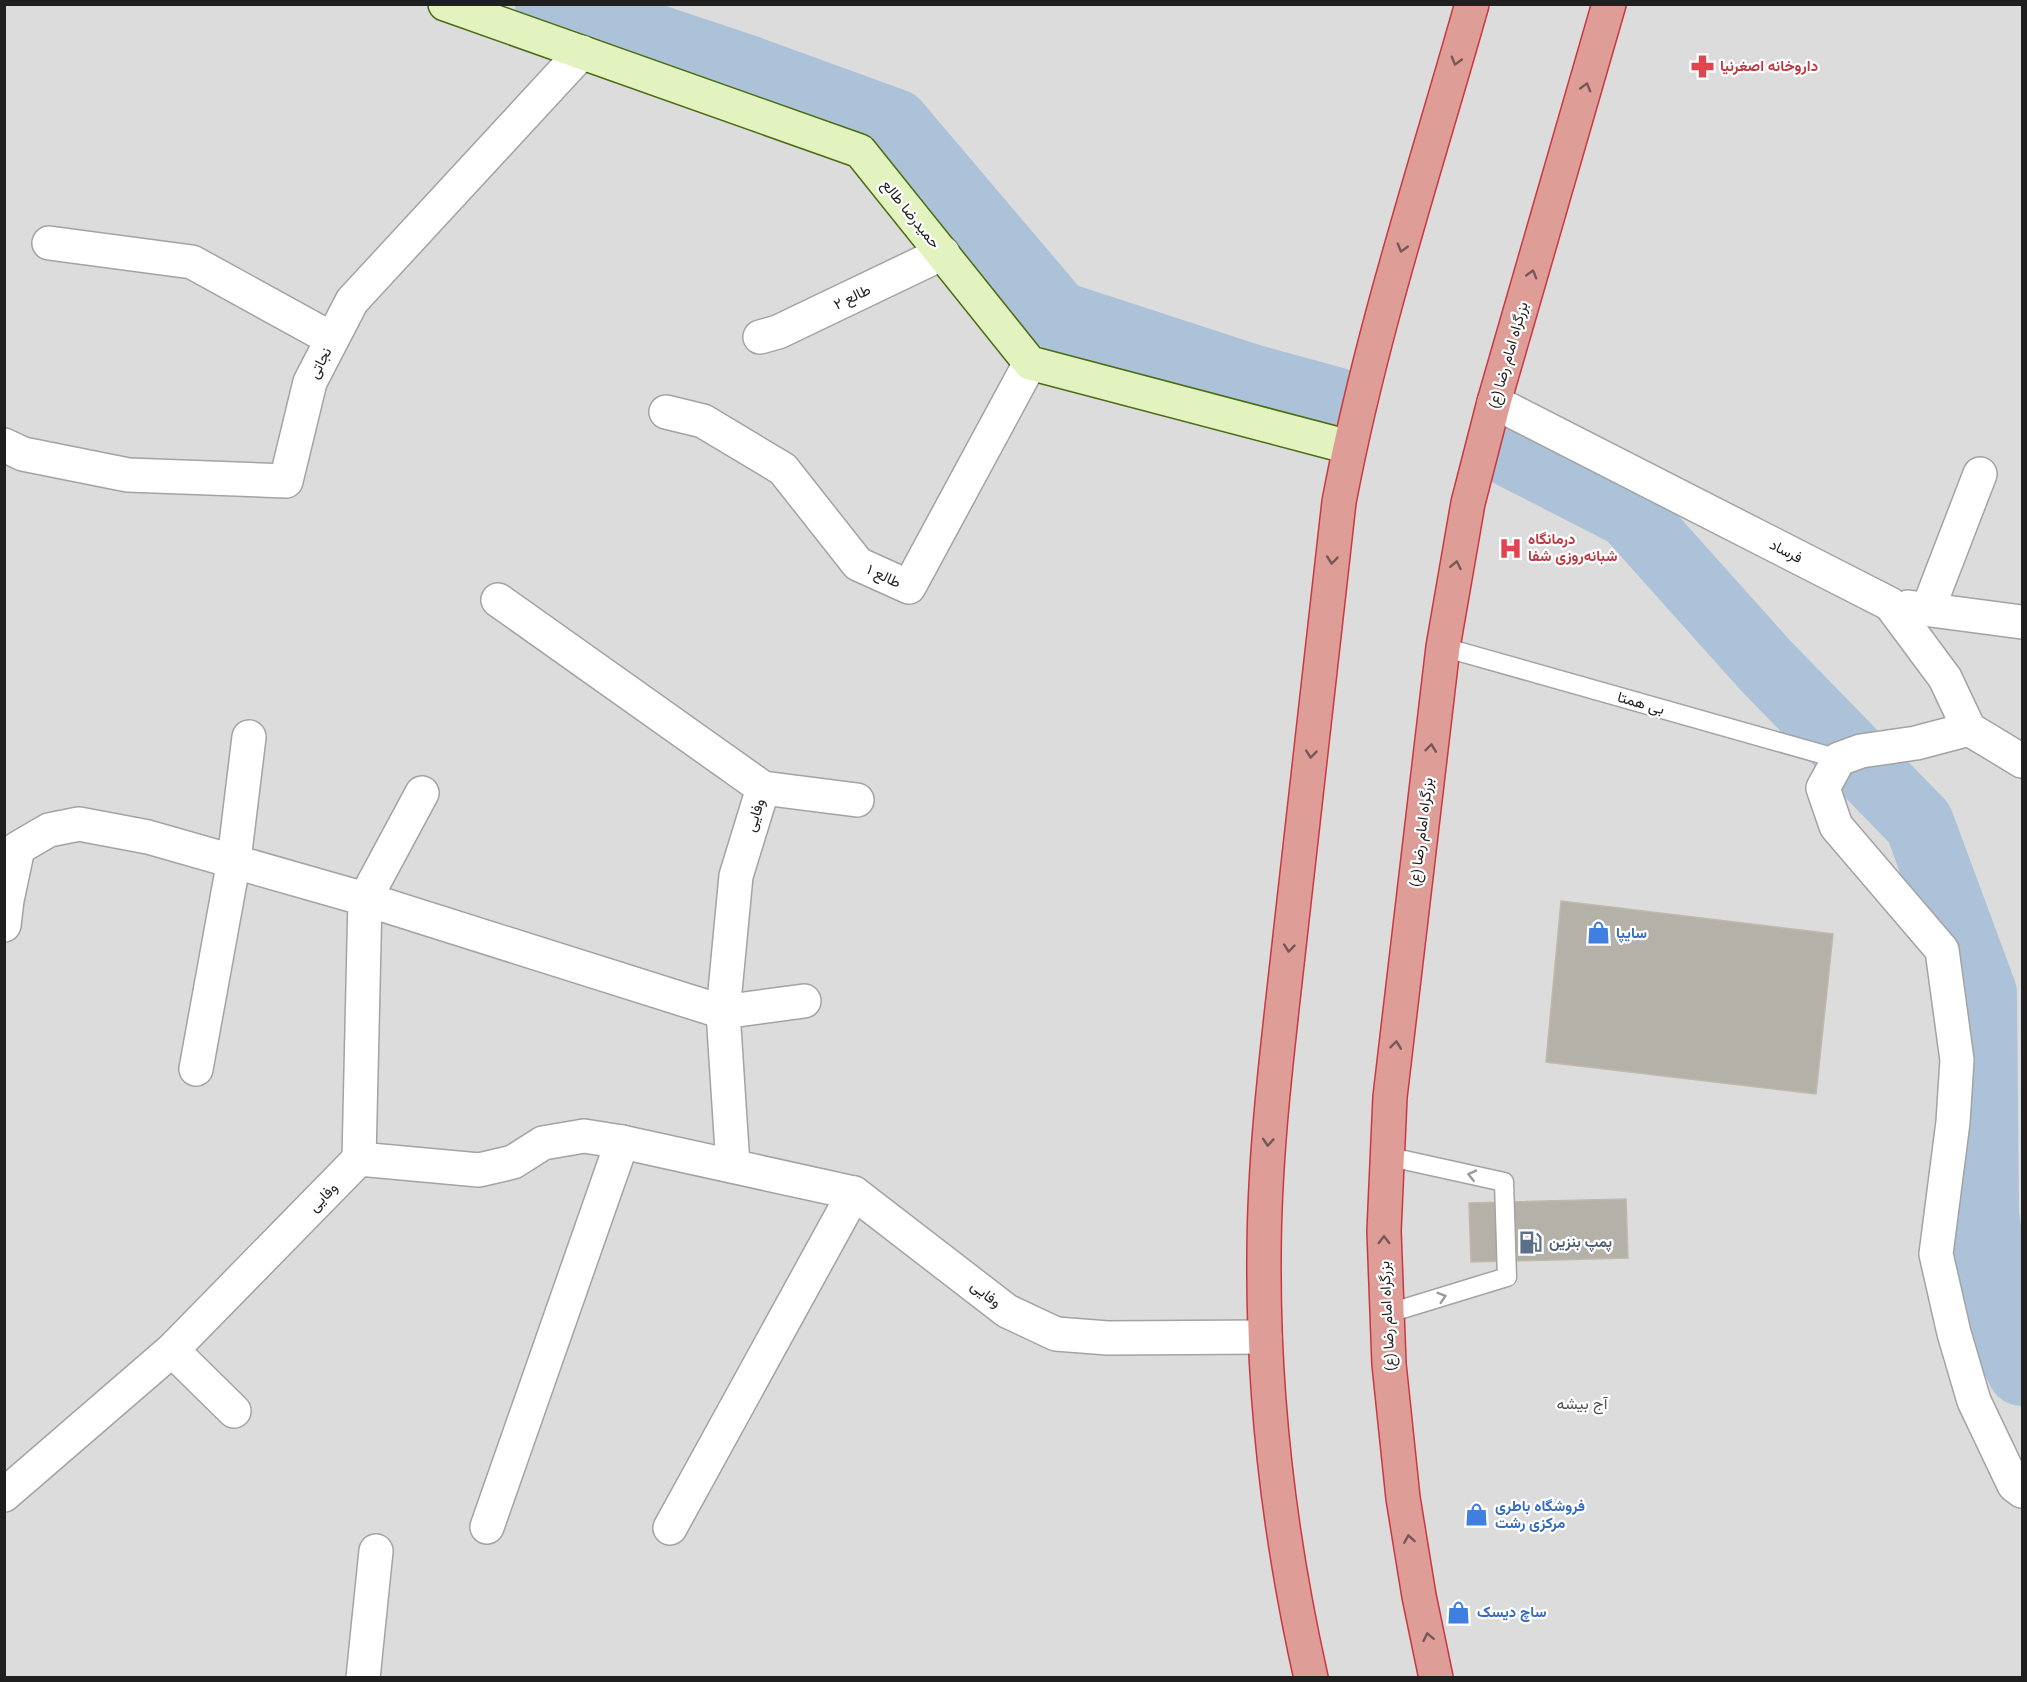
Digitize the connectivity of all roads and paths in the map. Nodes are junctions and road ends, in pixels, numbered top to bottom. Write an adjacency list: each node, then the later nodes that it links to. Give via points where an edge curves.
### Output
1 (445, 4): 4 (main road, حمیدرضا طالع)
2 (1472, 4): 13 (highway, one-way to 13, via 1371,353)
3 (1610, 4): 10 (highway, بزرگراه امام رضا (ع), one-way to 3)
4 (582, 52): 6 (main road, حمیدرضا طالع, via 860,151); 8 (street, نجاتی, via 352,301)
5 (49, 243): 8 (street, via 192,262)
6 (943, 253): 7 (street, طالع ۲); 9 (main road, حمیدرضا طالع)
7 (760, 337)
8 (332, 339): 12 (street, نجاتی, via 310,382 286,481 128,475 23,454)
9 (1030, 363): 11 (street, طالع ۱, via 909,587 858,564 783,469 703,421); 13 (main road)
10 (1494, 402): 16 (street, فرساد); 19 (highway, بزرگراه امام رضا (ع), one-way to 10, via 1468,503)
11 (666, 412)
12 (4, 446)
13 (1349, 447): 39 (highway, one-way to 39, via 1339,502 1269,1124)
14 (1980, 474): 17 (street)
15 (498, 600): 24 (street, وفایی)
16 (1890, 604): 17 (street); 20 (street, فرساد, via 1945,678)
17 (1928, 609): 18 (street)
18 (2022, 622)
19 (1443, 647): 22 (lane, بی همتا); 34 (highway, بزرگراه امام رضا (ع), one-way to 19)
20 (1969, 729): 22 (street); 23 (street)
21 (249, 737): 27 (street)
22 (1847, 756): 42 (street, via 1823,788 1836,826 1942,950 1957,1060 1936,1254 1974,1401 2014,1485)
23 (2022, 761)
24 (763, 788): 26 (street); 31 (street, وفایی, via 735,876)
25 (422, 793): 28 (street)
26 (857, 800)
27 (234, 860): 28 (street); 29 (street, via 79,824 49,830 18,848); 32 (street)
28 (365, 899): 31 (street); 35 (street)
29 (4, 925)
30 (804, 1001): 31 (street)
31 (723, 1012): 36 (street, وفایی)
32 (196, 1069)
33 (622, 1142): 35 (street, وفایی, via 584,1136 543,1143 513,1162 479,1170); 36 (street, وفایی); 44 (street)
34 (1386, 1156): 38 (highway, بزرگراه امام رضا (ع), one-way to 34); 38 (lane, one-way to 34, via 1507,1277 1504,1182)
35 (359, 1159): 40 (street, وفایی)
36 (733, 1166): 37 (street, وفایی)
37 (854, 1193): 39 (street, وفایی, via 1007,1311 1056,1334 1108,1338); 45 (street)
38 (1386, 1314): 49 (highway, بزرگراه امام رضا (ع), one-way to 38, via 1403,1498)
39 (1265, 1337): 48 (highway, via 1282,1524)
40 (172, 1350): 41 (street); 43 (street, وفایی)
41 (234, 1411)
42 (2022, 1491)
43 (4, 1496)
44 (487, 1527)
45 (670, 1528)
46 (376, 1551): 47 (street)
47 (363, 1677)
48 (1311, 1677)
49 (1436, 1677)

